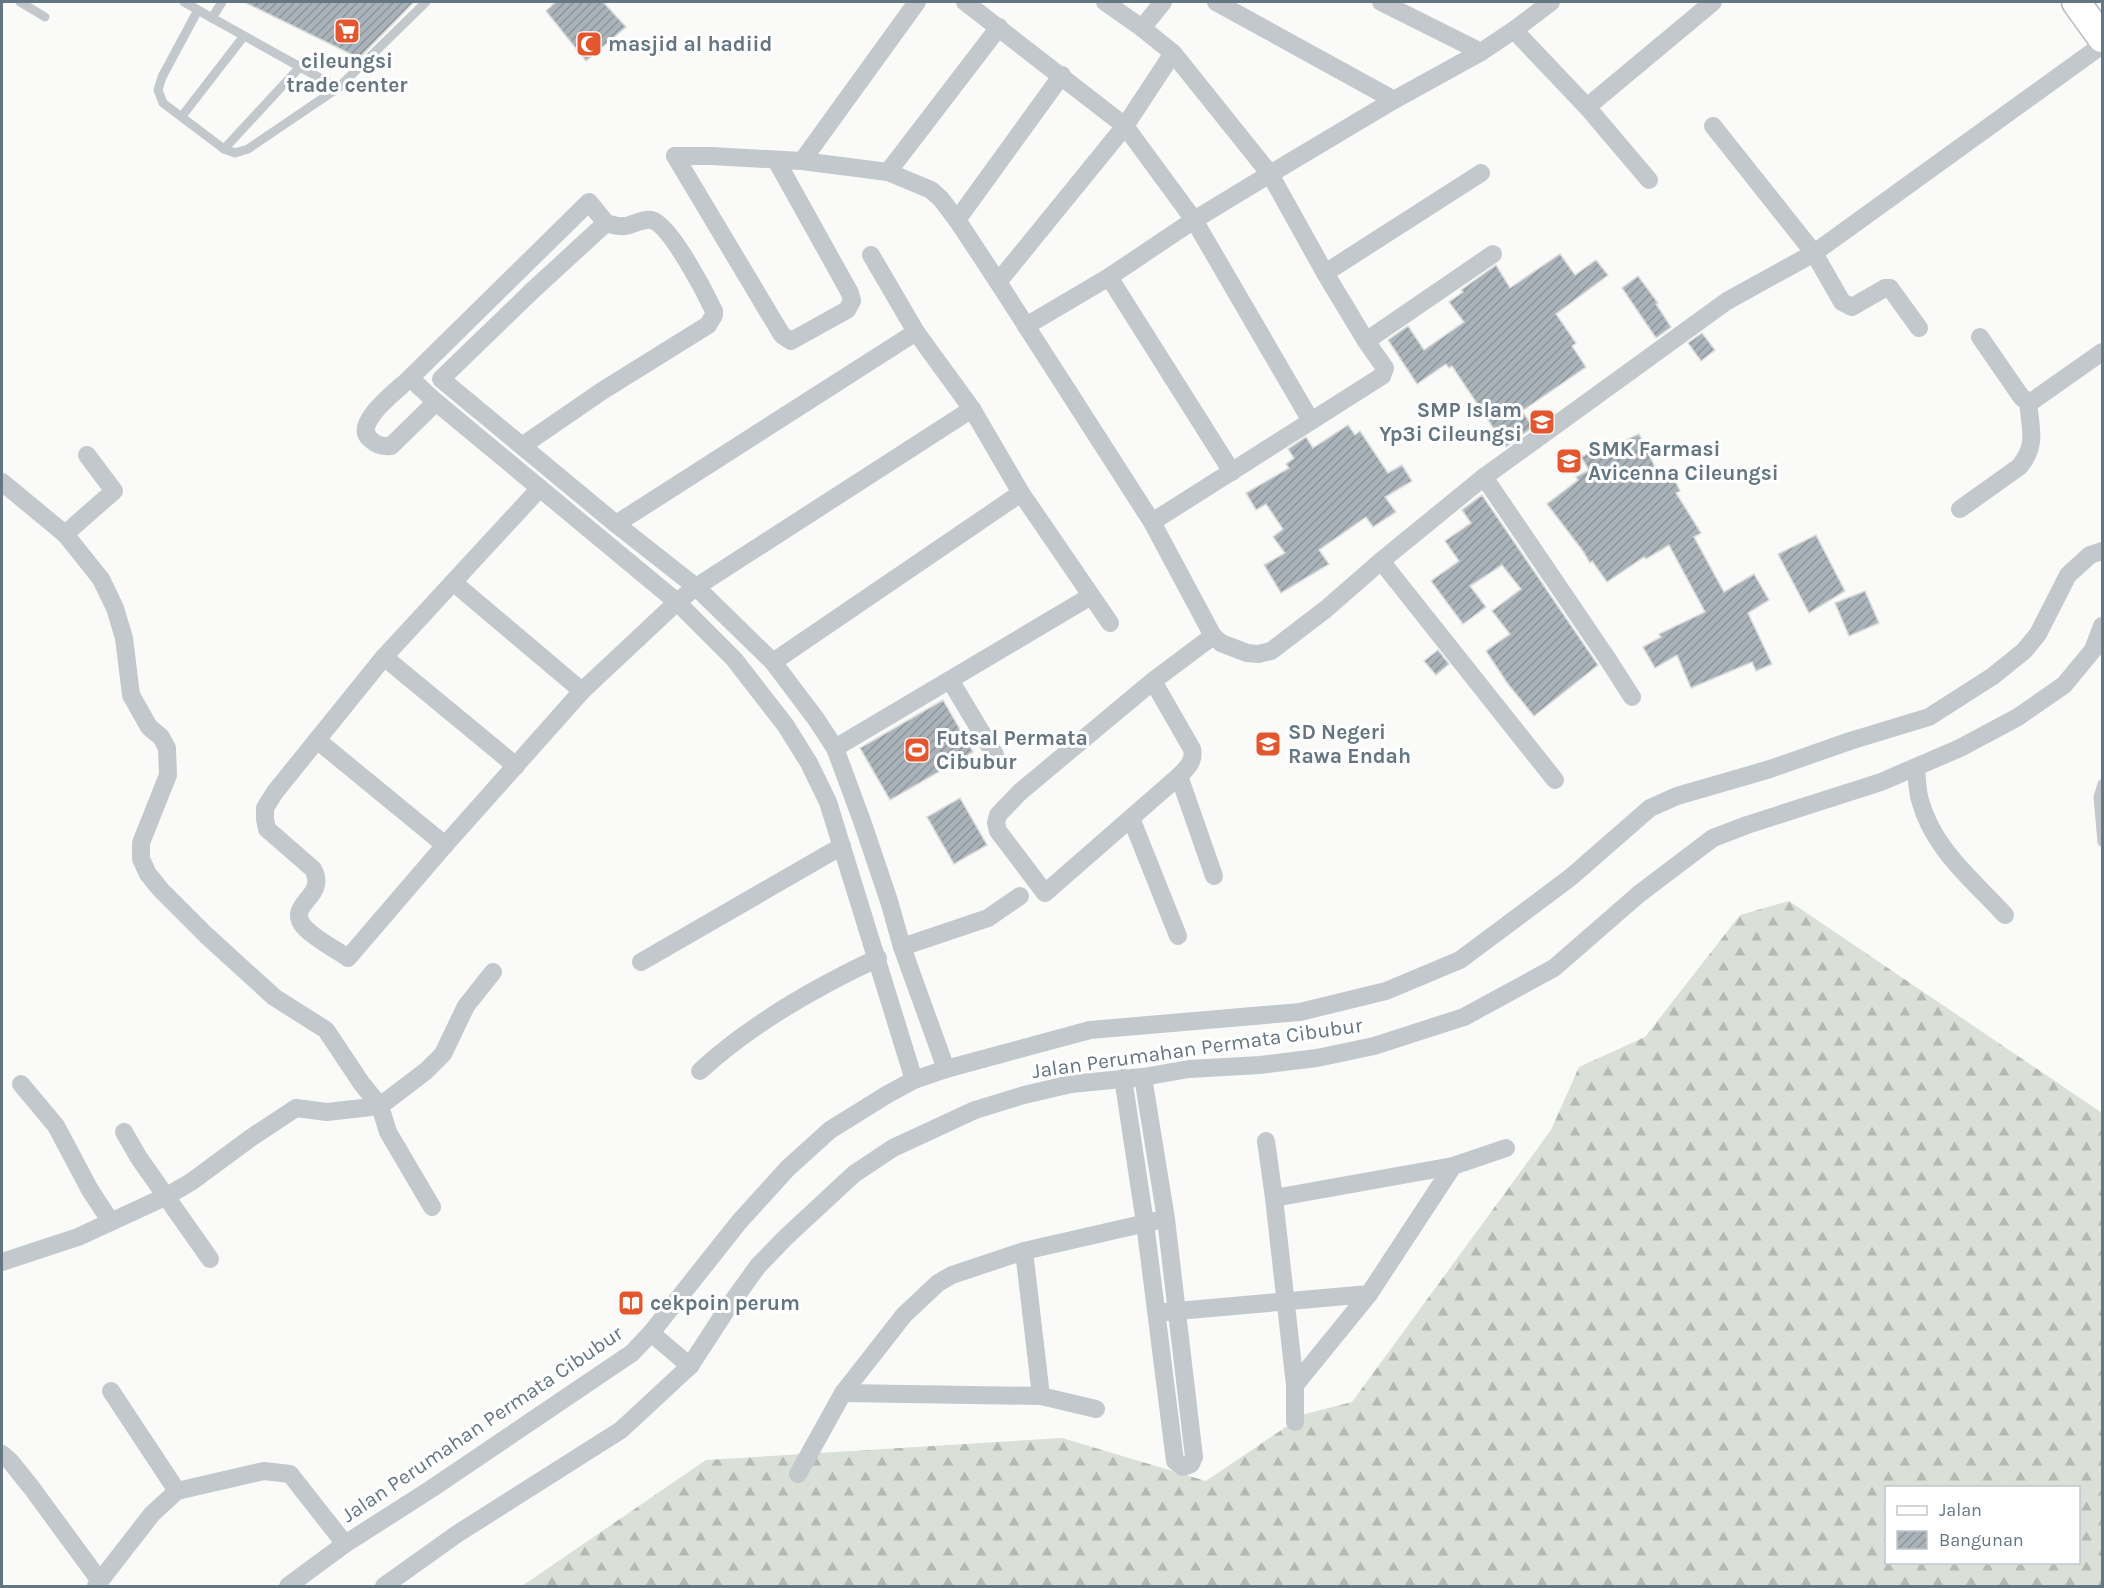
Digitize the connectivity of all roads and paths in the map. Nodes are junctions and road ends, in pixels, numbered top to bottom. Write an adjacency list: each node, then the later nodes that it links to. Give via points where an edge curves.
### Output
1 (20, 2): 15 (lane)
2 (184, 2): 14 (lane)
3 (222, 2): 16 (lane)
4 (426, 2): 27 (lane)
5 (917, 2): 35 (street)
6 (965, 2): 17 (street)
7 (1105, 2): 18 (street)
8 (1163, 2): 18 (street)
9 (1216, 2): 28 (street)
10 (1381, 2): 23 (street)
11 (1713, 2): 29 (street)
12 (2076, 2): 21 (main road)
13 (1547, 3): 19 (street)
14 (198, 10): 16 (lane); 30 (lane, via 158,90 163,103)
15 (45, 17)
16 (212, 18): 20 (lane)
17 (999, 27): 26 (street); 36 (street)
18 (1142, 27): 24 (street)
19 (1514, 30): 23 (street); 29 (street)
20 (244, 36): 25 (lane); 30 (lane)
21 (2103, 38)
22 (2103, 45): 44 (street)
23 (1481, 52): 28 (street)
24 (1173, 54): 31 (street); 38 (street)
25 (299, 68): 27 (lane); 33 (lane)
26 (1062, 75): 31 (street); 40 (street)
27 (338, 88): 33 (lane, via 248,149 235,153)
28 (1394, 100): 38 (street)
29 (1587, 107): 39 (street)
30 (182, 117): 33 (lane)
31 (1125, 126): 41 (street); 48 (street)
32 (1713, 126): 44 (street)
33 (224, 149)
34 (776, 160): 34 (street, via 675,156 782,335 791,341 847,310 852,301); 35 (street)
35 (802, 161): 36 (street)
36 (888, 172): 40 (street, via 931,190)
37 (1481, 172): 46 (street)
38 (1270, 174): 41 (street); 46 (street)
39 (1649, 180)
40 (957, 220): 48 (street)
41 (1194, 220): 47 (street); 61 (street)
42 (606, 223): 55 (street, via 589,202); 57 (street); 62 (street, via 623,226 650,220 658,224 699,281 714,315 708,325)
43 (1493, 254): 53 (street)
44 (1814, 254): 50 (street, via 1846,305 1856,305 1890,288); 65 (street, via 1726,301)
45 (871, 255): 51 (street)
46 (1324, 273): 53 (street)
47 (1109, 277): 49 (street); 64 (street)
48 (998, 282): 49 (street)
49 (1026, 326): 70 (street)
50 (1919, 328)
51 (916, 332): 60 (street); 71 (street)
52 (1980, 337): 59 (street)
53 (1365, 341): 61 (street, via 1384,365 1384,374)
54 (2103, 352): 59 (street, via 2034,401)
55 (426, 363): 56 (street); 57 (street)
56 (410, 378): 58 (street); 58 (street, via 371,416 364,428 369,439 380,446 391,446)
57 (441, 379): 58 (street); 62 (street)
58 (431, 398): 67 (street)
59 (2028, 401): 69 (street, via 2032,446 2027,458)
60 (972, 409): 68 (street); 76 (street)
61 (1311, 422): 64 (street)
62 (522, 446): 71 (street)
63 (87, 455): 72 (street, via 114,491)
64 (1232, 472): 70 (street)
65 (1484, 477): 74 (street); 86 (street)
66 (2, 482): 72 (street)
67 (540, 488): 75 (street); 76 (street)
68 (1021, 493): 77 (street); 82 (street)
69 (1959, 509)
70 (1152, 522): 80 (street)
71 (616, 524): 76 (street)
72 (65, 534): 114 (street, via 101,579 115,608 124,638 131,695 149,727 167,748 168,775 141,843 141,858 148,874 274,997 326,1030)
73 (2103, 551): 108 (street, Jalan Perumahan Permata Cibubur, via 2090,555 2068,575 2038,634 2024,651 1929,717 1770,770 1677,796 1650,808 1570,877 1460,960 1386,991 1300,1012 1090,1030)
74 (1381, 561): 80 (street, via 1270,651 1247,653); 93 (street)
75 (453, 582): 81 (street); 85 (street)
76 (687, 595): 82 (street); 85 (street); 99 (street, via 786,726 809,763 828,802)
77 (1091, 596): 78 (street); 83 (street)
78 (1110, 623)
79 (2103, 626): 91 (street, Jalan Perumahan Permata Cibubur, via 2093,650 2064,685 2018,717)
80 (1213, 636): 84 (street)
81 (384, 657): 87 (street); 90 (street)
82 (773, 662): 88 (street)
83 (950, 680): 88 (street); 89 (street)
84 (1153, 681): 92 (street, via 1192,749 1191,763); 95 (street, via 1020,792 1004,807 996,823 1044,893)
85 (582, 691): 90 (street)
86 (1632, 697)
87 (317, 740): 98 (street); 98 (street, via 275,792 265,819 267,829 313,869 317,877 315,892 299,912 304,927 348,958)
88 (835, 748): 104 (street)
89 (995, 755)
90 (516, 766): 98 (street)
91 (1916, 768): 102 (street, via 1919,798 1941,847); 110 (street, Jalan Perumahan Permata Cibubur, via 1713,838 1639,894 1554,968 1464,1017 1374,1046 1317,1058)
92 (1179, 776): 95 (street); 100 (street)
93 (1555, 780)
94 (2103, 784): 96 (lane, via 2098,797)
95 (1131, 818): 103 (street)
96 (2102, 830): 97 (lane)
97 (2103, 842)
98 (445, 845)
99 (842, 846): 105 (street); 106 (street)
100 (1214, 876)
101 (1020, 896): 104 (street, via 988,918)
102 (2005, 915)
103 (1178, 936)
104 (902, 947): 108 (street)
105 (878, 958): 109 (street, via 833,979 779,1013 734,1042); 112 (street)
106 (641, 962)
107 (493, 972): 114 (street, via 466,1006 443,1054)
108 (946, 1070): 112 (street, Jalan Perumahan Permata Cibubur)
109 (700, 1071)
110 (1143, 1077): 111 (street, Jalan Perumahan Permata Cibubur); 122 (street)
111 (1124, 1078): 124 (street); 133 (street, Jalan Perumahan Permata Cibubur, via 1071,1084 975,1110 883,1155 854,1174 758,1266)
112 (914, 1080): 132 (street, Jalan Perumahan Permata Cibubur, via 830,1130 788,1168 738,1222)
113 (21, 1084): 123 (street, via 56,1126)
114 (380, 1106): 119 (street, via 327,1112 296,1108); 121 (street, via 388,1132)
115 (124, 1132): 119 (street)
116 (1266, 1142): 120 (street)
117 (1506, 1148): 118 (street)
118 (1453, 1166): 120 (street); 128 (street)
119 (167, 1196): 123 (street); 126 (street)
120 (1274, 1198): 129 (street)
121 (432, 1207)
122 (1166, 1219): 124 (street); 130 (street)
123 (111, 1222): 127 (street)
124 (1145, 1222): 125 (street); 131 (street)
125 (1024, 1251): 136 (street, via 938,1282 904,1315); 137 (street)
126 (210, 1259)
127 (2, 1262)
128 (1369, 1294): 129 (street); 134 (street)
129 (1286, 1300): 130 (street); 134 (street)
130 (1177, 1311): 131 (street); 131 (street, via 1194,1457 1183,1467 1175,1461)
131 (1155, 1313)
132 (657, 1338): 133 (street); 143 (street, Jalan Perumahan Permata Cibubur)
133 (686, 1362): 146 (street, Jalan Perumahan Permata Cibubur, via 621,1430 457,1534)
134 (1295, 1385): 139 (street)
135 (111, 1391): 142 (street)
136 (843, 1393): 137 (street); 141 (street)
137 (1041, 1395): 138 (street)
138 (1096, 1409)
139 (1295, 1422)
140 (2, 1454): 144 (street, via 31,1487)
141 (798, 1474)
142 (177, 1491): 143 (street, via 264,1471 287,1472); 144 (street, via 152,1514)
143 (345, 1544): 145 (street, Jalan Perumahan Permata Cibubur)
144 (98, 1584)
145 (288, 1587)
146 (384, 1587)

